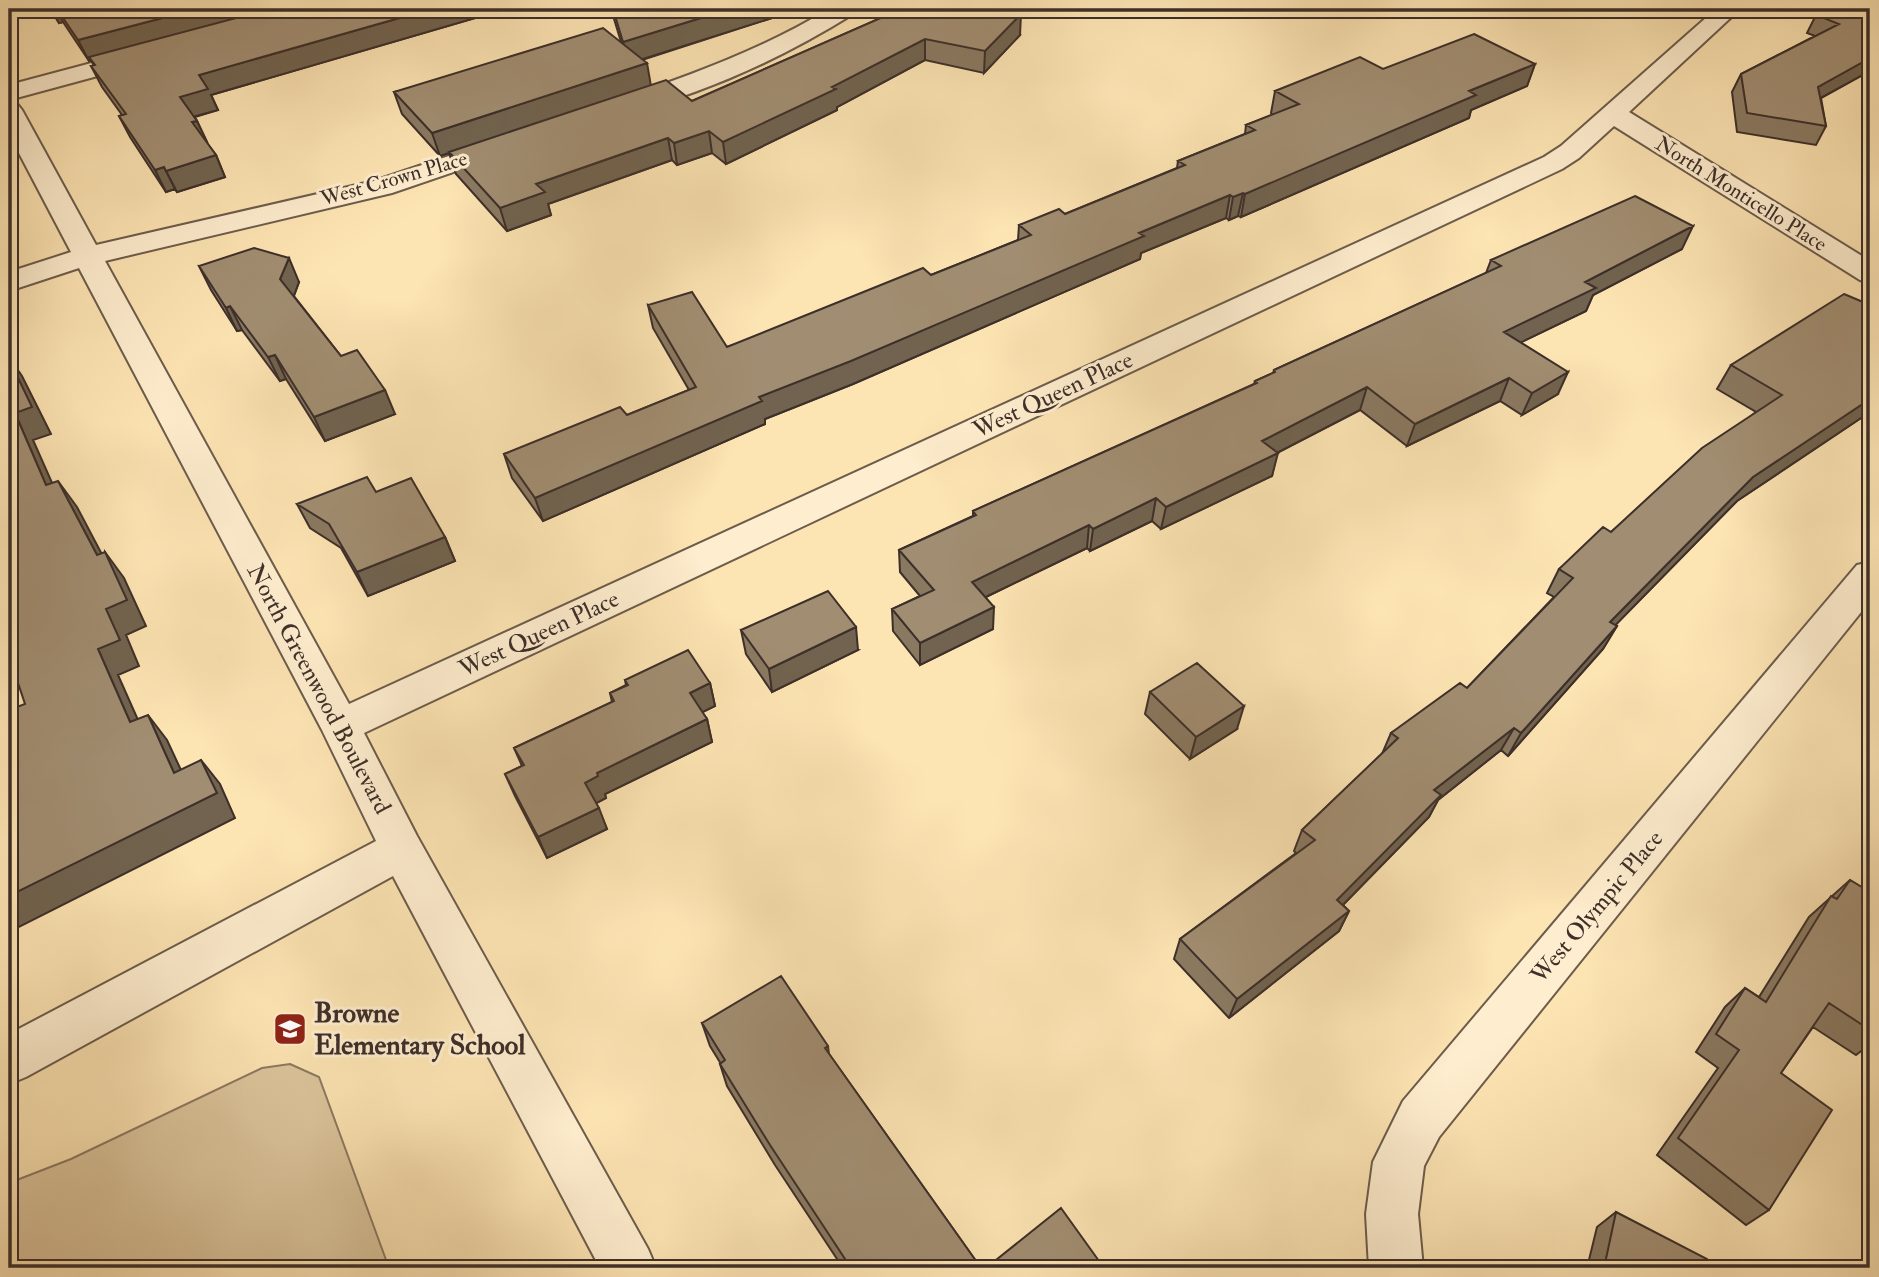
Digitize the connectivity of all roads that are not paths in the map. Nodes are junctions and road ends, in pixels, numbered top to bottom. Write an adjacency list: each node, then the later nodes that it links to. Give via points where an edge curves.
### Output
1 (845, 9): 6 (street, via 803,36 724,72)
2 (1729, 9): 7 (street, West Queen Place)
3 (169, 49): 4 (street)
4 (9, 93)
5 (9, 110): 9 (street, North Greenwood Boulevard)
6 (606, 112)
7 (1612, 113): 10 (street, North Monticello Place); 13 (street, West Queen Place, via 1553,163)
8 (527, 139): 9 (street, West Crown Place, via 382,187)
9 (88, 256): 11 (street, West Crown Place); 13 (street, North Greenwood Boulevard)
10 (1870, 274)
11 (9, 282)
12 (1870, 575): 17 (street, West Olympic Place, via 1422,1119 1399,1162 1392,1214)
13 (340, 726): 14 (street, North Greenwood Boulevard)
14 (402, 849): 15 (street); 16 (street, North Greenwood Boulevard)
15 (9, 1060)
16 (629, 1268)
17 (1396, 1268)

